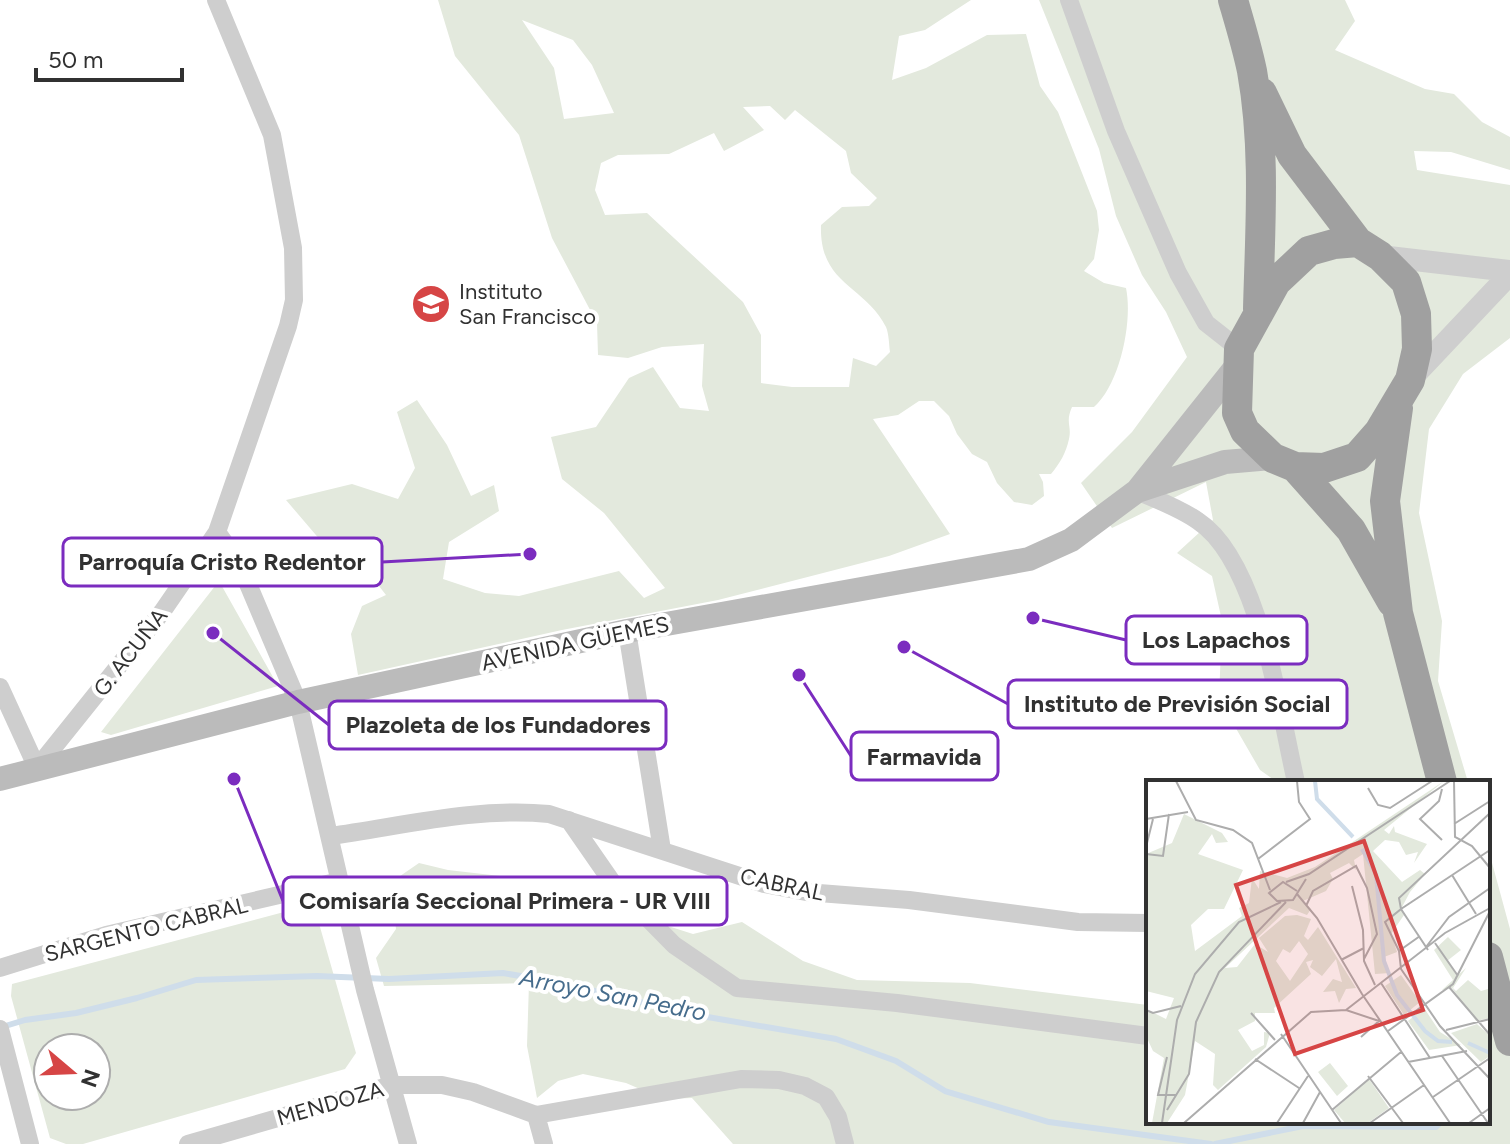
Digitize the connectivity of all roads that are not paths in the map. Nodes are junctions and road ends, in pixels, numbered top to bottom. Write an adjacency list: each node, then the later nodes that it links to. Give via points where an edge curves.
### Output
1 (216, 0): 12 (street, G. ACUÑA, via 272,135 293,248 294,300)
2 (1069, 0): 8 (street, via 1116,131 1178,273 1206,323)
3 (1233, 0): 4 (highway)
4 (1252, 73): 5 (highway, via 1292,155); 7 (highway, via 1262,195)
5 (1369, 249): 6 (street); 7 (highway, via 1334,244 1309,251 1276,282); 9 (highway, via 1406,282 1416,314 1417,349)
6 (1510, 272): 9 (street)
7 (1258, 311): 8 (highway)
8 (1239, 356): 10 (highway, via 1237,413 1245,431); 11 (main road, AVENIDA GÜEMES)
9 (1404, 391): 10 (highway, via 1357,457 1324,468); 13 (highway, via 1385,501)
10 (1284, 463): 11 (main road, AVENIDA GÜEMES, via 1225,462); 13 (highway, via 1351,530)
11 (1137, 491): 14 (main road, AVENIDA GÜEMES, via 1071,540 1029,559); 19 (street, via 1200,521 1230,553 1252,598)
12 (217, 532): 16 (street, via 240,565); 17 (street, G. ACUÑA, via 162,612)
13 (1398, 613): 20 (highway)
14 (627, 631): 16 (main road, AVENIDA GÜEMES); 23 (street)
15 (0, 687): 17 (street)
16 (298, 702): 17 (main road, AVENIDA GÜEMES); 22 (street)
17 (37, 768): 18 (main road, AVENIDA GÜEMES)
18 (0, 779)
19 (1296, 780)
20 (1441, 780)
21 (569, 820): 22 (street, CABRAL, via 515,810); 23 (street, CABRAL); 29 (street, via 612,882 663,935 737,988)
22 (330, 836): 24 (street)
23 (662, 850): 25 (street, CABRAL, via 764,884 806,892 1078,922)
24 (340, 881): 27 (street, SARGENTO CABRAL, via 106,935); 31 (street)
25 (1146, 923)
26 (1490, 965): 30 (highway)
27 (0, 968)
28 (0, 1029): 33 (street)
29 (1146, 1036)
30 (1510, 1041)
31 (392, 1085): 32 (street, MENDOZA, via 442,1085); 34 (street, MENDOZA); 35 (street)
32 (536, 1115): 36 (street); 37 (street, via 741,1079 779,1080 826,1097)
33 (30, 1144)
34 (188, 1144)
35 (408, 1144)
36 (544, 1144)
37 (845, 1144)

